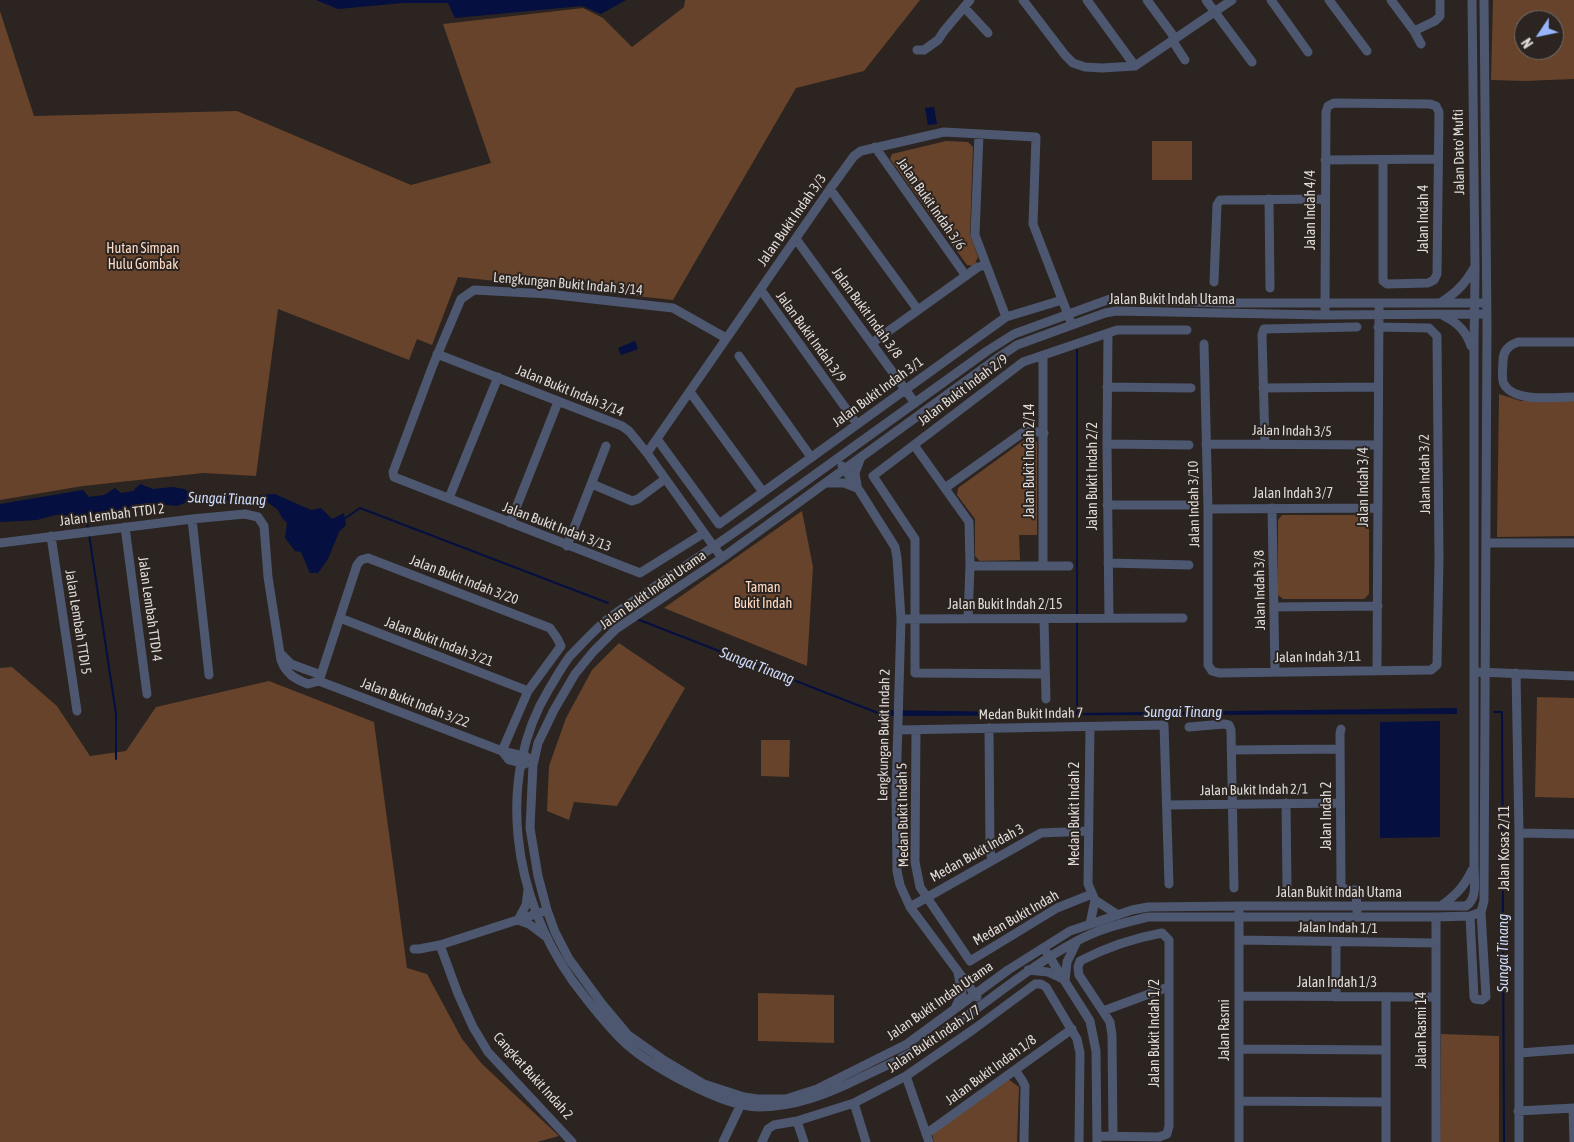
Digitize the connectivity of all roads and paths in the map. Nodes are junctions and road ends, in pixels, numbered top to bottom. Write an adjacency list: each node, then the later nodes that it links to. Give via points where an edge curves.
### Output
1 (1023, 0): 23 (street, via 1073,63 1102,68)
2 (1087, 0): 23 (street)
3 (1148, 0): 16 (street)
4 (1206, 0): 13 (street)
5 (1232, 0): 13 (street)
6 (1270, 0): 20 (street)
7 (1329, 0): 19 (street)
8 (1391, 0): 14 (street)
9 (1440, 0): 14 (street, via 1440,16)
10 (1472, 0): 35 (street, Jalan Dato' Mufti)
11 (1484, 0): 43 (street, Jalan Dato' Mufti)
12 (967, 3): 15 (street); 18 (street, via 938,40 924,50)
13 (1215, 11): 16 (street); 22 (street)
14 (1414, 31): 17 (street)
15 (988, 33)
16 (1174, 39): 21 (street); 23 (street)
17 (1421, 44)
18 (917, 50)
19 (1367, 51)
20 (1308, 52)
21 (1185, 60)
22 (1252, 62)
23 (1135, 66)
24 (1436, 106): 27 (street, Jalan Indah 4, via 1439,112); 28 (street, Jalan Indah 4/4, via 1334,103 1326,112)
25 (980, 134): 26 (street, Jalan Bukit Indah 3/3, via 944,132); 34 (street, via 975,235); 40 (street, Jalan Bukit Indah 3/3, via 1036,137 1033,224)
26 (875, 147): 30 (street, Jalan Bukit Indah 3/3, via 854,156); 36 (street, Jalan Bukit Indah 3/6)
27 (1438, 159): 29 (street); 29 (street, Jalan Indah 4, via 1438,274 1428,283 1387,284 1383,280)
28 (1325, 160): 29 (street); 32 (street, Jalan Indah 4/4)
29 (1383, 160)
30 (830, 188): 33 (street, Jalan Bukit Indah 3/3); 46 (street)
31 (1269, 199): 32 (street); 37 (street, via 1220,200 1217,205); 38 (street)
32 (1325, 199): 44 (street, Jalan Indah 4/4)
33 (796, 239): 39 (street, Jalan Bukit Indah 3/3); 61 (street, Jalan Bukit Indah 3/8)
34 (986, 265): 36 (street); 53 (street)
35 (1475, 266): 41 (street, via 1456,293); 42 (street, Jalan Dato' Mufti)
36 (966, 276): 46 (street)
37 (1214, 282)
38 (1270, 288)
39 (761, 290): 59 (street, Jalan Bukit Indah 3/3); 77 (street, Jalan Bukit Indah 3/9)
40 (1062, 300): 47 (street); 53 (street, Jalan Bukit Indah 3/1)
41 (1440, 303): 42 (street, Jalan Bukit Indah Utama); 45 (street, Jalan Bukit Indah Utama)
42 (1474, 303): 43 (street, Jalan Bukit Indah Utama); 50 (street, Jalan Bukit Indah Utama)
43 (1486, 303): 51 (street)
44 (1325, 304): 45 (street, Jalan Bukit Indah Utama); 47 (street, Jalan Bukit Indah Utama, via 1110,299); 52 (street, Jalan Indah 4/4)
45 (1379, 304): 48 (street, Jalan Indah 3/4)
46 (918, 310): 61 (street)
47 (1068, 314): 54 (street); 76 (street, Jalan Bukit Indah Utama, via 1014,334)
48 (1378, 314): 49 (street, Jalan Bukit Indah Utama); 52 (street, Jalan Bukit Indah Utama); 56 (street, Jalan Indah 3/4)
49 (1442, 314): 50 (street, Jalan Bukit Indah Utama); 63 (street, via 1456,322 1467,335)
50 (1474, 314): 51 (street, Jalan Bukit Indah Utama); 63 (street, Jalan Bukit Indah Utama)
51 (1486, 314): 111 (street)
52 (1325, 315): 54 (street, Jalan Bukit Indah Utama, via 1116,311)
53 (1006, 317): 72 (street, Jalan Bukit Indah 3/1)
54 (1072, 325): 89 (street, Jalan Bukit Indah Utama, via 1017,345)
55 (1357, 327): 71 (street, via 1264,329)
56 (1378, 327): 68 (street, Jalan Indah 3/4); 133 (street, Jalan Indah 3/2, via 1429,328 1437,336 1439,568 1437,665)
57 (1187, 330): 58 (street, Jalan Bukit Indah 2/9, via 1117,330)
58 (1108, 334): 66 (street, Jalan Bukit Indah 2/9); 69 (street, Jalan Bukit Indah 2/2)
59 (726, 338): 64 (street, Lengkungan Bukit Indah 3/14, via 673,308 548,294 474,290 461,299); 73 (street, Jalan Bukit Indah 3/3)
60 (1574, 342): 74 (street, via 1518,342 1510,345 1503,354 1503,383 1511,393 1521,397)
61 (872, 343): 72 (street, Jalan Bukit Indah 3/8)
62 (1204, 344): 81 (street, Jalan Indah 3/10)
63 (1474, 353): 135 (street, Jalan Bukit Indah Utama)
64 (437, 354): 67 (street, Jalan Bukit Indah 3/14); 92 (street, Lengkungan Bukit Indah 3/14, via 392,472)
65 (738, 356): 88 (street)
66 (1043, 356): 78 (street, Jalan Bukit Indah 2/14); 83 (street, Jalan Bukit Indah 2/9, via 1024,362)
67 (498, 377): 75 (street, Jalan Bukit Indah 3/14); 99 (street)
68 (1378, 386): 71 (street); 86 (street, Jalan Indah 3/4)
69 (1107, 387): 70 (street); 80 (street, Jalan Bukit Indah 2/2)
70 (1191, 388)
71 (1263, 388): 82 (street)
72 (905, 389): 76 (street, Jalan Bukit Indah 3/8); 77 (street, Jalan Bukit Indah 3/1)
73 (690, 392): 79 (street, Jalan Bukit Indah 3/3); 98 (street)
74 (1574, 397)
75 (558, 402): 87 (street, Jalan Bukit Indah 3/14, via 622,426); 106 (street)
76 (915, 403): 90 (street, Jalan Bukit Indah Utama)
77 (858, 424): 88 (street, Jalan Bukit Indah 3/1)
78 (1044, 433): 96 (street, via 1022,433); 119 (street, Jalan Bukit Indah 2/14)
79 (657, 439): 87 (street, Jalan Bukit Indah 3/3); 98 (street, Jalan Bukit Indah 3/1, via 719,524)
80 (1107, 444): 84 (street); 100 (street, Jalan Bukit Indah 2/2)
81 (1206, 444): 82 (street, Jalan Indah 3/5); 104 (street, Jalan Indah 3/10)
82 (1265, 444): 86 (street, Jalan Indah 3/5)
83 (914, 445): 96 (street); 129 (street, Jalan Bukit Indah 2/9, via 872,476 915,540)
84 (1189, 445)
85 (606, 446): 95 (street)
86 (1378, 446): 103 (street, Jalan Indah 3/4)
87 (647, 453): 93 (street, Jalan Bukit Indah 3/14)
88 (811, 457): 98 (street, Jalan Bukit Indah 3/1)
89 (860, 457): 91 (street, Jalan Bukit Indah Utama); 97 (street, via 855,472)
90 (836, 459): 91 (street, Lengkungan Bukit Indah 2); 114 (street, Jalan Bukit Indah Utama)
91 (844, 470): 94 (street, Jalan Bukit Indah Utama); 97 (street, Lengkungan Bukit Indah 2)
92 (394, 477): 99 (street, Jalan Bukit Indah 3/13)
93 (665, 479): 95 (street, via 632,501); 108 (street, Jalan Bukit Indah 3/14)
94 (826, 483): 97 (street, via 844,484); 115 (street, Jalan Bukit Indah Utama)
95 (592, 484): 113 (street)
96 (945, 488): 118 (street, via 969,522)
97 (859, 490): 127 (street, Lengkungan Bukit Indah 2, via 895,547)
98 (763, 492)
99 (450, 498): 106 (street, Jalan Bukit Indah 3/13)
100 (1107, 505): 101 (street); 116 (street, Jalan Bukit Indah 2/2)
101 (1190, 505)
102 (1272, 508): 103 (street, Jalan Indah 3/7); 104 (street, Jalan Indah 3/7); 122 (street, Jalan Indah 3/8)
103 (1378, 508): 121 (street, Jalan Indah 3/4)
104 (1208, 509): 131 (street, Jalan Indah 3/10)
105 (192, 519): 107 (street, Jalan Lembah TTDI 2); 130 (street, Jalan Lembah TTDI 2, via 245,514 258,517 264,526 268,577); 139 (street)
106 (510, 524): 113 (street, Jalan Bukit Indah 3/13)
107 (125, 527): 109 (street, Jalan Lembah TTDI 2); 143 (street, Jalan Lembah TTDI 4)
108 (704, 534): 113 (street, Jalan Bukit Indah 3/13, via 640,574); 114 (street, Jalan Bukit Indah 3/14)
109 (51, 536): 110 (street, Jalan Lembah TTDI 2); 145 (street, Jalan Lembah TTDI 5)
110 (0, 543)
111 (1487, 543): 112 (street); 136 (street)
112 (1574, 543)
113 (567, 546)
114 (714, 547): 115 (street, Jalan Bukit Indah 3/14); 155 (street, Jalan Bukit Indah Utama, via 607,620 567,660 542,701)
115 (722, 558): 156 (street, Jalan Bukit Indah Utama, via 616,629 593,652 575,674 554,710)
116 (1108, 563): 117 (street); 125 (street, Jalan Bukit Indah 2/2)
117 (1189, 565)
118 (970, 566): 119 (street); 124 (street)
119 (1043, 566): 120 (street)
120 (1069, 566)
121 (1378, 606): 122 (street); 132 (street, Jalan Indah 3/4)
122 (1274, 607): 134 (street, Jalan Indah 3/8)
123 (340, 618): 141 (street); 142 (street, Jalan Bukit Indah 3/21); 142 (street, Jalan Bukit Indah 3/20, via 357,565 368,558 550,628 560,646)
124 (968, 618): 128 (street, Jalan Bukit Indah 2/15); 129 (street, Jalan Bukit Indah 2/15)
125 (1109, 618): 126 (street, Jalan Bukit Indah 2/15); 128 (street, Jalan Bukit Indah 2/15)
126 (1183, 618)
127 (900, 619): 129 (street, Jalan Bukit Indah 2/15); 149 (street, Lengkungan Bukit Indah 2)
128 (1044, 619): 138 (street)
129 (915, 620): 138 (street, via 915,673)
130 (280, 650): 141 (street, via 291,664); 141 (street, via 282,664 291,676 308,684)
131 (1208, 664): 134 (street, Jalan Indah 3/11, via 1219,673)
132 (1377, 670): 133 (street, Jalan Indah 3/11); 134 (street, Jalan Indah 3/11)
133 (1431, 670)
134 (1275, 671)
135 (1473, 672): 136 (street); 165 (street, Jalan Bukit Indah Utama)
136 (1484, 672): 137 (street); 177 (street, via 1484,901)
137 (1516, 673): 140 (street); 162 (street, Jalan Kosas 2/11)
138 (1045, 674): 144 (street)
139 (209, 676)
140 (1574, 676)
141 (320, 678): 154 (street, Jalan Bukit Indah 3/22)
142 (528, 691): 154 (street)
143 (148, 694)
144 (1046, 699)
145 (77, 711)
146 (1090, 727): 148 (street, Medan Bukit Indah 7); 159 (street, Medan Bukit Indah 7, via 1164,726); 161 (street, Medan Bukit Indah 2)
147 (1190, 727): 153 (street, via 1230,725)
148 (989, 728): 150 (street, Medan Bukit Indah 7); 164 (street)
149 (898, 730): 150 (street, Medan Bukit Indah 7); 174 (street, Lengkungan Bukit Indah 2, via 897,871)
150 (916, 730): 170 (street, Medan Bukit Indah 5, via 915,862 920,888)
151 (1341, 730): 152 (street, Jalan Indah 2)
152 (1340, 749): 153 (street); 158 (street, Jalan Indah 2)
153 (1231, 750): 160 (street)
154 (502, 751): 155 (street, Jalan Bukit Indah 3/22, via 509,760)
155 (522, 760): 156 (street, Jalan Bukit Indah 3/22); 169 (street, Jalan Bukit Indah Utama, via 516,799 517,830)
156 (533, 762): 176 (street, Jalan Bukit Indah Utama, via 530,828)
157 (1286, 803): 158 (street, Jalan Bukit Indah 2/1); 160 (street, Jalan Bukit Indah 2/1); 167 (street)
158 (1340, 803): 175 (street, Jalan Indah 2, via 1341,886 1346,890 1356,890)
159 (1168, 804): 160 (street, Jalan Bukit Indah 2/1); 166 (street)
160 (1232, 804): 168 (street)
161 (1089, 831): 164 (street, Medan Bukit Indah 3, via 1041,833); 171 (street, Medan Bukit Indah 2, via 1088,884)
162 (1519, 833): 163 (street); 212 (street, Jalan Kosas 2/11)
163 (1574, 834)
164 (992, 860): 170 (street, Medan Bukit Indah 3)
165 (1474, 866): 173 (street, via 1466,884); 173 (street, Jalan Bukit Indah Utama, via 1471,903 1466,906)
166 (1169, 884)
167 (1287, 886)
168 (1234, 888)
169 (528, 889): 178 (street, Jalan Bukit Indah Utama); 184 (street, via 526,905)
170 (927, 897): 171 (street, Medan Bukit Indah, via 970,961 1057,908); 174 (street, Medan Bukit Indah 3)
171 (1094, 897): 179 (street); 185 (street, Medan Bukit Indah 2)
172 (1239, 906): 175 (street, Jalan Bukit Indah Utama); 179 (street, Jalan Bukit Indah Utama, via 1148,907); 182 (street, Jalan Rasmi)
173 (1440, 906): 175 (street, Jalan Bukit Indah Utama)
174 (910, 907): 195 (street, Lengkungan Bukit Indah 2)
175 (1356, 907): 181 (street)
176 (546, 910): 178 (street); 215 (street, Jalan Bukit Indah Utama, via 569,959 628,1035 704,1084)
177 (1481, 912): 180 (street, Jalan Bukit Indah Utama); 180 (street, via 1486,997 1482,1000 1474,997)
178 (537, 914): 184 (street); 186 (street, Jalan Bukit Indah Utama)
179 (1118, 915): 185 (street, Jalan Bukit Indah Utama)
180 (1470, 916): 183 (street, Jalan Bukit Indah Utama)
181 (1357, 917): 182 (street, Jalan Bukit Indah Utama); 183 (street, Jalan Bukit Indah Utama)
182 (1239, 918): 187 (street, Jalan Bukit Indah Utama, via 1148,917); 188 (street, Jalan Rasmi)
183 (1436, 918): 190 (street, Jalan Rasmi 14)
184 (517, 920): 186 (street); 191 (street)
185 (1090, 924): 192 (street, Jalan Bukit Indah Utama)
186 (547, 937): 215 (street, Jalan Bukit Indah Utama, via 561,964 623,1042 699,1090)
187 (1077, 940): 194 (street, Jalan Bukit Indah Utama); 197 (street, via 1067,962)
188 (1239, 940): 189 (street, Jalan Indah 1/1); 201 (street, Jalan Rasmi)
189 (1336, 942): 190 (street, Jalan Indah 1/1); 202 (street)
190 (1436, 943): 204 (street, Jalan Rasmi 14)
191 (440, 945): 193 (street); 225 (street, Cangkat Bukit Indah 2, via 458,994 488,1052)
192 (1044, 947): 194 (street); 198 (street, Jalan Bukit Indah Utama)
193 (414, 949)
194 (1050, 957): 196 (street, Jalan Bukit Indah Utama); 197 (street)
195 (957, 969): 198 (street, via 969,981); 200 (street, Lengkungan Bukit Indah 2); 206 (street, via 962,994)
196 (1028, 970): 197 (street, via 1048,972); 205 (street, Jalan Bukit Indah Utama)
197 (1065, 981): 224 (street, via 1090,1021 1096,1051)
198 (988, 984): 200 (street, Jalan Bukit Indah Utama)
199 (1168, 987): 207 (street); 207 (street, Jalan Bukit Indah 1/2, via 1169,940 1162,933 1097,952 1080,961 1078,967 1079,975); 222 (street, Jalan Bukit Indah 1/2, via 1167,1134 1159,1137)
200 (975, 994): 205 (street, Lengkungan Bukit Indah 2); 206 (street, Jalan Bukit Indah Utama)
201 (1239, 996): 202 (street, Jalan Indah 1/3); 209 (street, Jalan Rasmi)
202 (1336, 997): 203 (street, Jalan Indah 1/3)
203 (1386, 997): 204 (street, Jalan Indah 1/3); 210 (street)
204 (1436, 998): 234 (street, Jalan Rasmi 14)
205 (982, 1003): 215 (street, Jalan Bukit Indah Utama, via 910,1053 834,1091 805,1101 756,1107)
206 (953, 1010): 215 (street, Jalan Bukit Indah Utama, via 907,1044 817,1089 786,1098)
207 (1103, 1011): 222 (street, via 1110,1022 1112,1034)
208 (1072, 1029): 213 (street, Jalan Bukit Indah 1/8); 214 (street, Jalan Bukit Indah 1/7, via 1046,987 1035,984); 231 (street, via 1080,1054)
209 (1239, 1049): 210 (street); 216 (street, Jalan Rasmi)
210 (1386, 1050): 217 (street)
211 (1574, 1050): 212 (street)
212 (1519, 1053): 220 (street, Jalan Kosas 2/11)
213 (1015, 1070): 223 (street, Jalan Bukit Indah 1/8); 230 (street, via 1024,1086)
214 (906, 1076): 218 (street, Jalan Bukit Indah 1/7); 223 (street)
215 (742, 1101): 226 (street)
216 (1239, 1101): 217 (street); 232 (street, Jalan Rasmi)
217 (1386, 1102): 233 (street)
218 (854, 1103): 221 (street, Jalan Bukit Indah 1/7); 229 (street)
219 (1573, 1108): 220 (street); 236 (street)
220 (1518, 1111): 235 (street, Jalan Kosas 2/11)
221 (797, 1121): 227 (street, Jalan Bukit Indah 1/7, via 774,1125 768,1129); 228 (street)
222 (1113, 1136): 224 (street)
223 (928, 1138)
224 (1097, 1139)
225 (572, 1142)
226 (723, 1142)
227 (762, 1142)
228 (804, 1142)
229 (866, 1142)
230 (1024, 1142)
231 (1079, 1142)
232 (1239, 1142)
233 (1386, 1142)
234 (1436, 1142)
235 (1519, 1142)
236 (1574, 1142)

